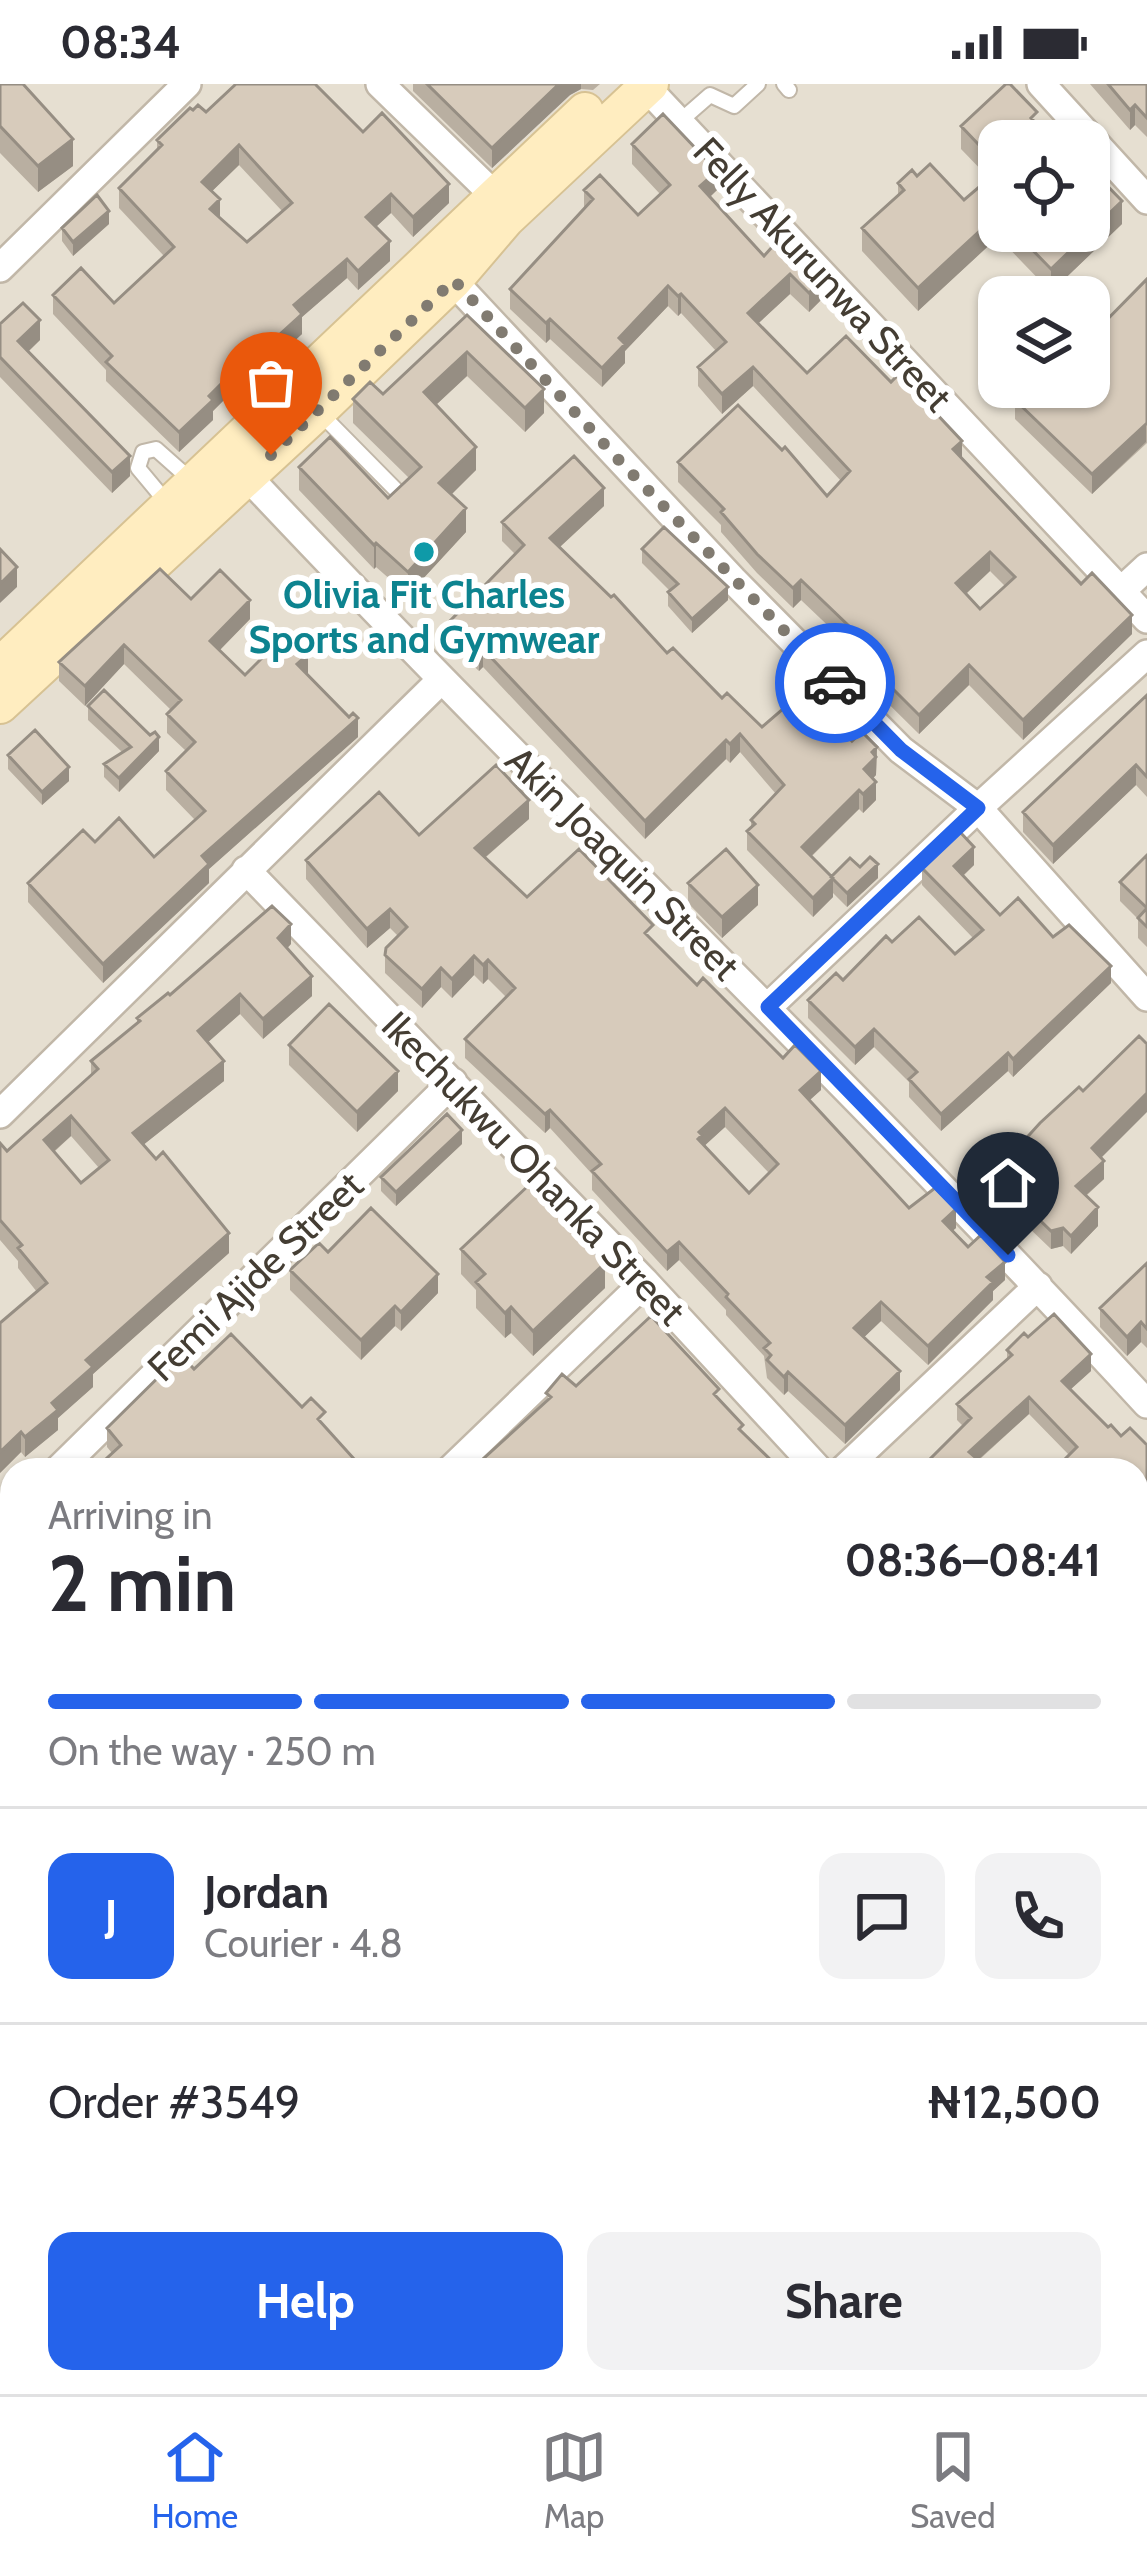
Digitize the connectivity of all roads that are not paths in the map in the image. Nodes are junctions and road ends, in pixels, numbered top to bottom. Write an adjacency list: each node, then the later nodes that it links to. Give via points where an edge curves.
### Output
1 (188, 84): 9 (street)
2 (380, 84): 7 (street)
3 (758, 84): 6 (lane, via 734,106 710,95)
4 (1041, 84): 8 (street)
5 (637, 85): 6 (street, Felly Akurunwa Street); 7 (main road); 10 (main road)
6 (680, 122): 15 (street, Felly Akurunwa Street)
7 (494, 195): 18 (main road)
8 (1147, 200)
9 (0, 268)
10 (454, 280): 11 (main road); 21 (street, via 867,716)
11 (318, 411): 12 (main road); 13 (lane)
12 (248, 477): 19 (street, Akin Joaquin Street); 20 (main road)
13 (398, 492)
14 (1147, 567): 15 (street)
15 (1121, 591): 16 (street, Felly Akurunwa Street)
16 (1147, 619)
17 (1147, 654): 21 (street)
18 (0, 666)
19 (440, 681): 22 (street); 24 (street, Akin Joaquin Street)
20 (0, 705)
21 (978, 808): 23 (street); 24 (street)
22 (246, 870): 25 (street, Ikechukwu Ohanka Street); 26 (street)
23 (1147, 997)
24 (768, 1007): 28 (street, Akin Joaquin Street)
25 (453, 1082): 27 (street, Ikechukwu Ohanka Street); 30 (street, Femi Ajide Street)
26 (0, 1114)
27 (645, 1282): 31 (street); 32 (street, Ikechukwu Ohanka Street)
28 (1038, 1286): 29 (street, Akin Joaquin Street); 33 (street)
29 (1147, 1405)
30 (70, 1458)
31 (462, 1458)
32 (808, 1458)
33 (856, 1458)

